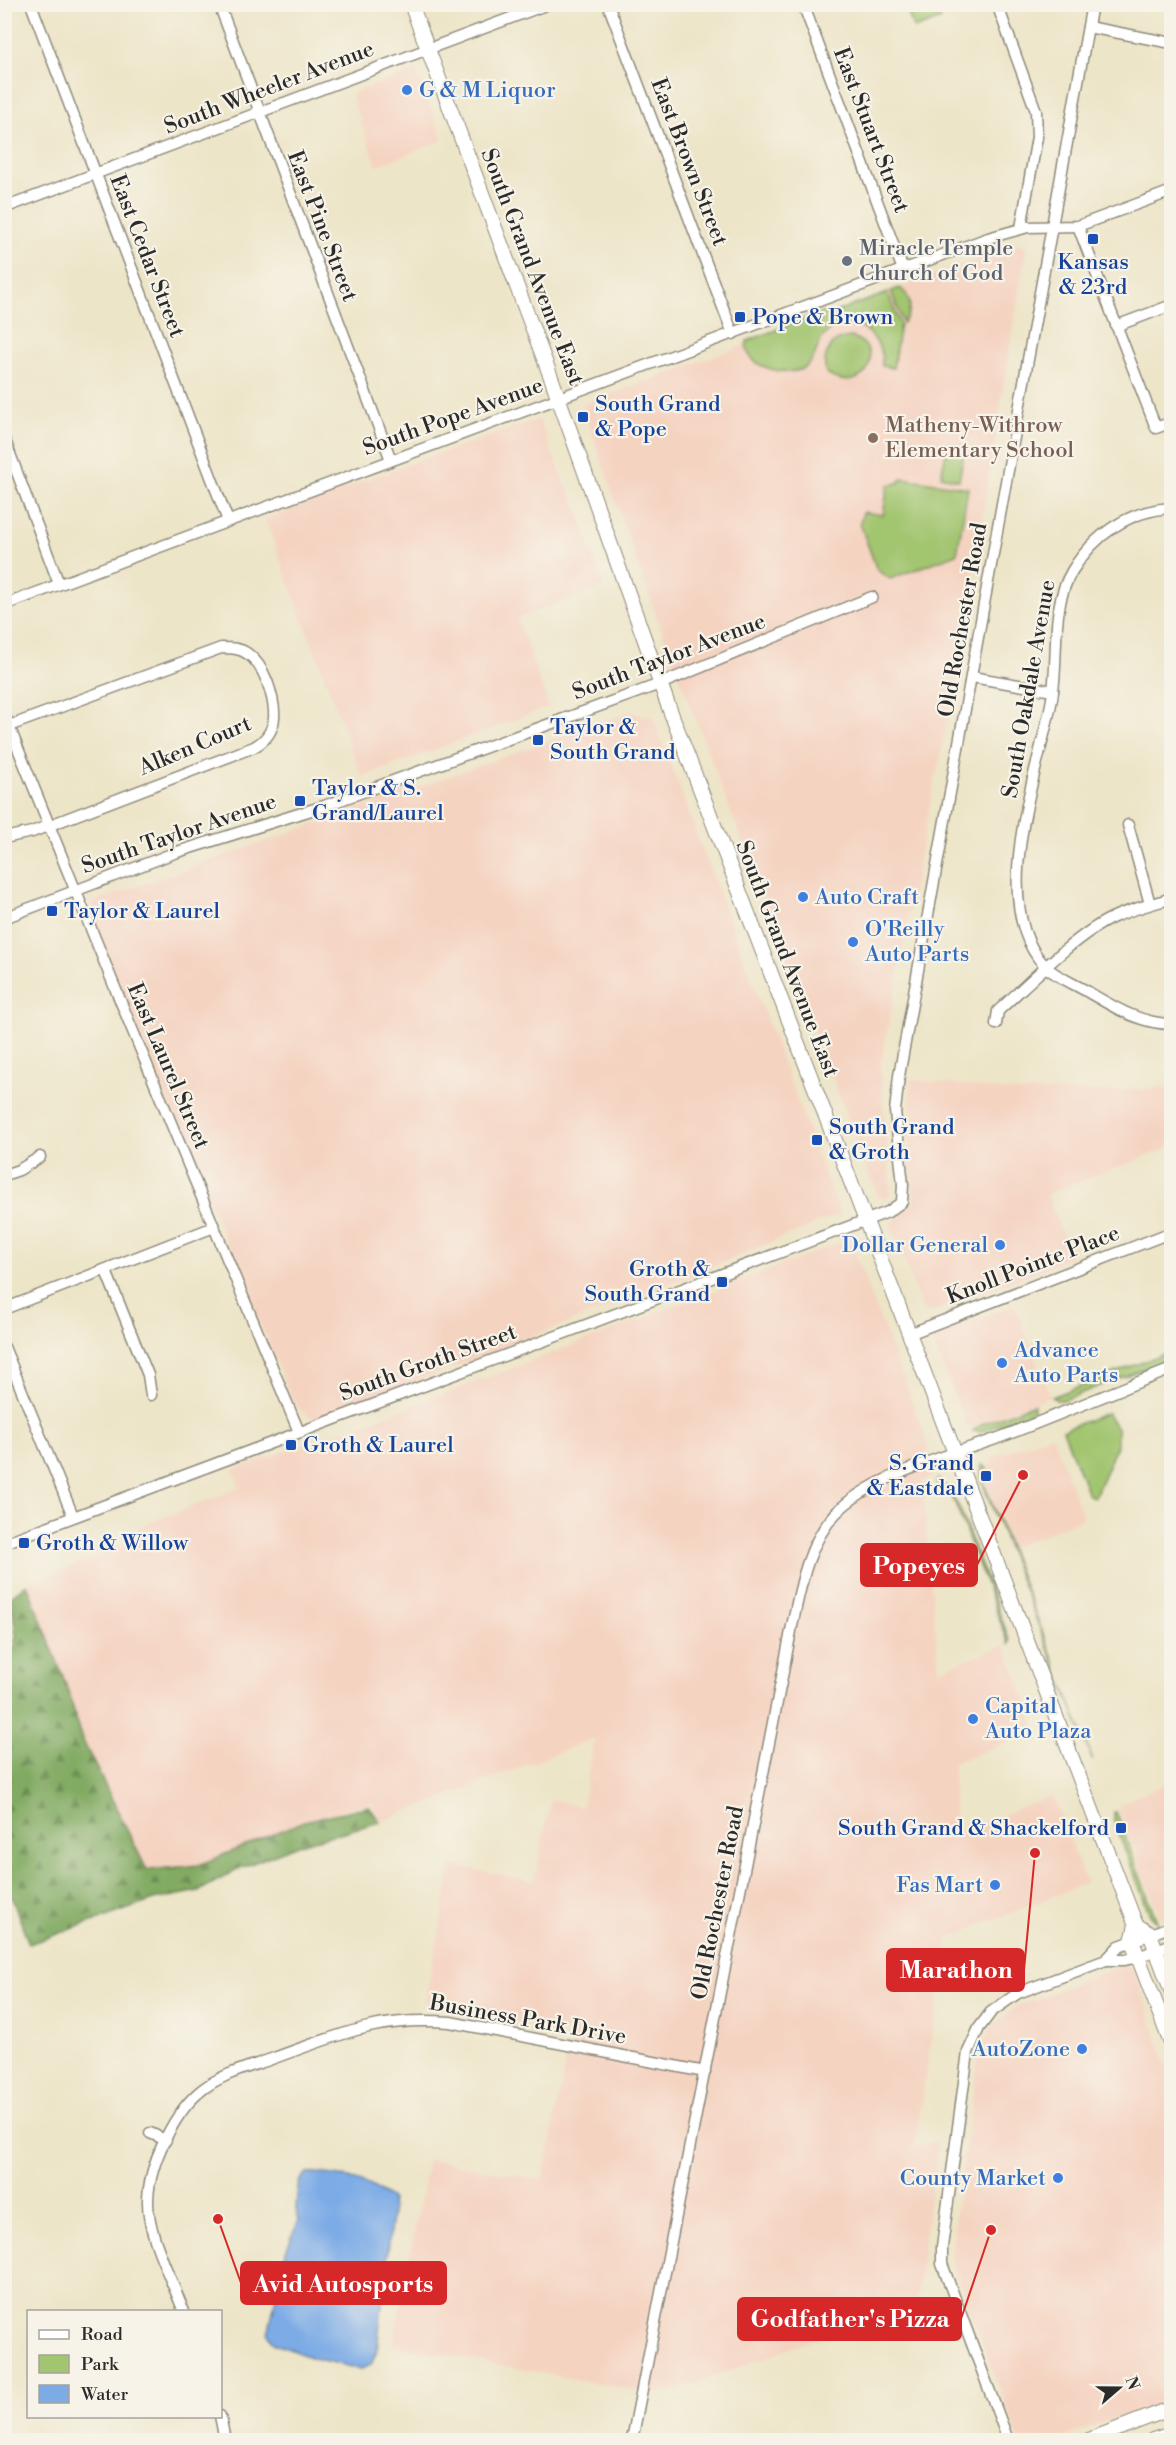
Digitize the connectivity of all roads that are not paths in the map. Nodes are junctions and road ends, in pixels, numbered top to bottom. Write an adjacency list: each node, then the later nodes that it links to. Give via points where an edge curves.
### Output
1 (31, 4): 13 (street, East Cedar Street)
2 (219, 4): 12 (street, East Pine Street)
3 (411, 4): 11 (main road, South Grand Avenue East)
4 (548, 4): 11 (street, South Wheeler Avenue)
5 (608, 4): 22 (street, East Brown Street)
6 (802, 4): 19 (street, East Stuart Street)
7 (998, 4): 18 (street, via 1036,111 1037,137)
8 (1092, 4): 9 (street, Old Rochester Road)
9 (1088, 27): 10 (street); 17 (street, Old Rochester Road)
10 (1172, 43)
11 (428, 50): 12 (street, South Wheeler Avenue); 23 (main road, South Grand Avenue East)
12 (258, 113): 13 (street, South Wheeler Avenue); 26 (street, East Pine Street)
13 (96, 174): 15 (street, South Wheeler Avenue); 28 (street, East Cedar Street)
14 (1172, 191): 16 (street, South Pope Avenue)
15 (4, 208)
16 (1078, 225): 17 (street, South Pope Avenue); 21 (street)
17 (1051, 226): 18 (street, South Pope Avenue); 32 (street, Old Rochester Road)
18 (1021, 228): 19 (street, South Pope Avenue)
19 (903, 270): 22 (street, South Pope Avenue)
20 (1172, 305): 21 (street)
21 (1116, 326): 24 (street, via 1155,428)
22 (733, 334): 23 (street, South Pope Avenue)
23 (559, 399): 26 (street, South Pope Avenue); 33 (main road, South Grand Avenue East)
24 (1172, 422)
25 (4, 438): 29 (street)
26 (391, 460): 28 (street, South Pope Avenue)
27 (1172, 508): 34 (street, South Oakdale Avenue, via 1143,513 1107,531 1088,548 1072,572 1058,618)
28 (228, 521): 29 (street, South Pope Avenue)
29 (59, 584): 31 (street, South Pope Avenue)
30 (872, 597): 33 (street, South Taylor Avenue)
31 (4, 605)
32 (972, 677): 34 (street); 49 (street, Old Rochester Road, via 899,1076 895,1111 904,1194 898,1206)
33 (660, 684): 40 (street, South Taylor Avenue, via 387,784 195,846); 49 (main road, South Grand Avenue East)
34 (1053, 691): 44 (street, South Oakdale Avenue, via 1023,827 1018,892 1032,948)
35 (4, 714): 36 (street, East Laurel Street)
36 (9, 726): 37 (street, East Laurel Street); 37 (street, Alken Court, via 221,648 250,655 264,675 274,701 275,718 270,734 260,744)
37 (49, 825): 39 (street, Alken Court); 40 (street, East Laurel Street)
38 (1128, 825): 42 (street)
39 (4, 837)
40 (76, 890): 43 (street, South Taylor Avenue); 50 (street, East Laurel Street)
41 (1172, 898): 42 (street)
42 (1149, 904): 44 (street, via 1097,927)
43 (4, 918)
44 (1046, 967): 45 (street, via 998,1011); 46 (street, via 1114,1008)
45 (996, 1024)
46 (1172, 1024)
47 (40, 1157): 48 (street)
48 (4, 1175)
49 (865, 1219): 54 (main road, South Grand Avenue East); 58 (street, South Groth Street)
50 (214, 1227): 52 (street); 58 (street, East Laurel Street)
51 (1172, 1232): 54 (street, Knoll Pointe Place)
52 (106, 1271): 53 (street); 57 (street, via 148,1375)
53 (4, 1310)
54 (909, 1334): 59 (main road, South Grand Avenue East)
55 (4, 1347): 60 (street)
56 (1172, 1369): 59 (street, Old Rochester Road)
57 (151, 1395)
58 (299, 1432): 60 (street, South Groth Street)
59 (955, 1454): 62 (main road, South Grand Avenue East); 72 (street, Old Rochester Road, via 882,1481 855,1497 828,1522 808,1556)
60 (73, 1516): 61 (street, South Groth Street)
61 (4, 1543)
62 (1136, 1925): 64 (main road); 65 (main road)
63 (1172, 1926): 64 (street)
64 (1150, 1934): 65 (street); 67 (main road)
65 (1132, 1941): 68 (main road); 69 (street, via 1119,1946)
66 (1172, 1944): 67 (street)
67 (1156, 1950): 68 (street); 70 (main road)
68 (1138, 1957): 69 (street); 71 (main road)
69 (1106, 1960): 81 (street, via 1034,1986 1006,2001 979,2028 968,2052 942,2264)
70 (1172, 1992)
71 (1172, 2046)
72 (705, 2072): 74 (street, Business Park Drive, via 450,2022 390,2022 356,2029 213,2082 183,2109); 80 (street, Old Rochester Road)
73 (150, 2133): 74 (street)
74 (166, 2140): 75 (street, Business Park Drive, via 151,2176 148,2212)
75 (183, 2310)
76 (1172, 2408): 82 (main road)
77 (220, 2418): 79 (street)
78 (1172, 2434): 83 (main road)
79 (225, 2440)
80 (632, 2440)
81 (1008, 2440)
82 (1089, 2440)
83 (1153, 2440)

